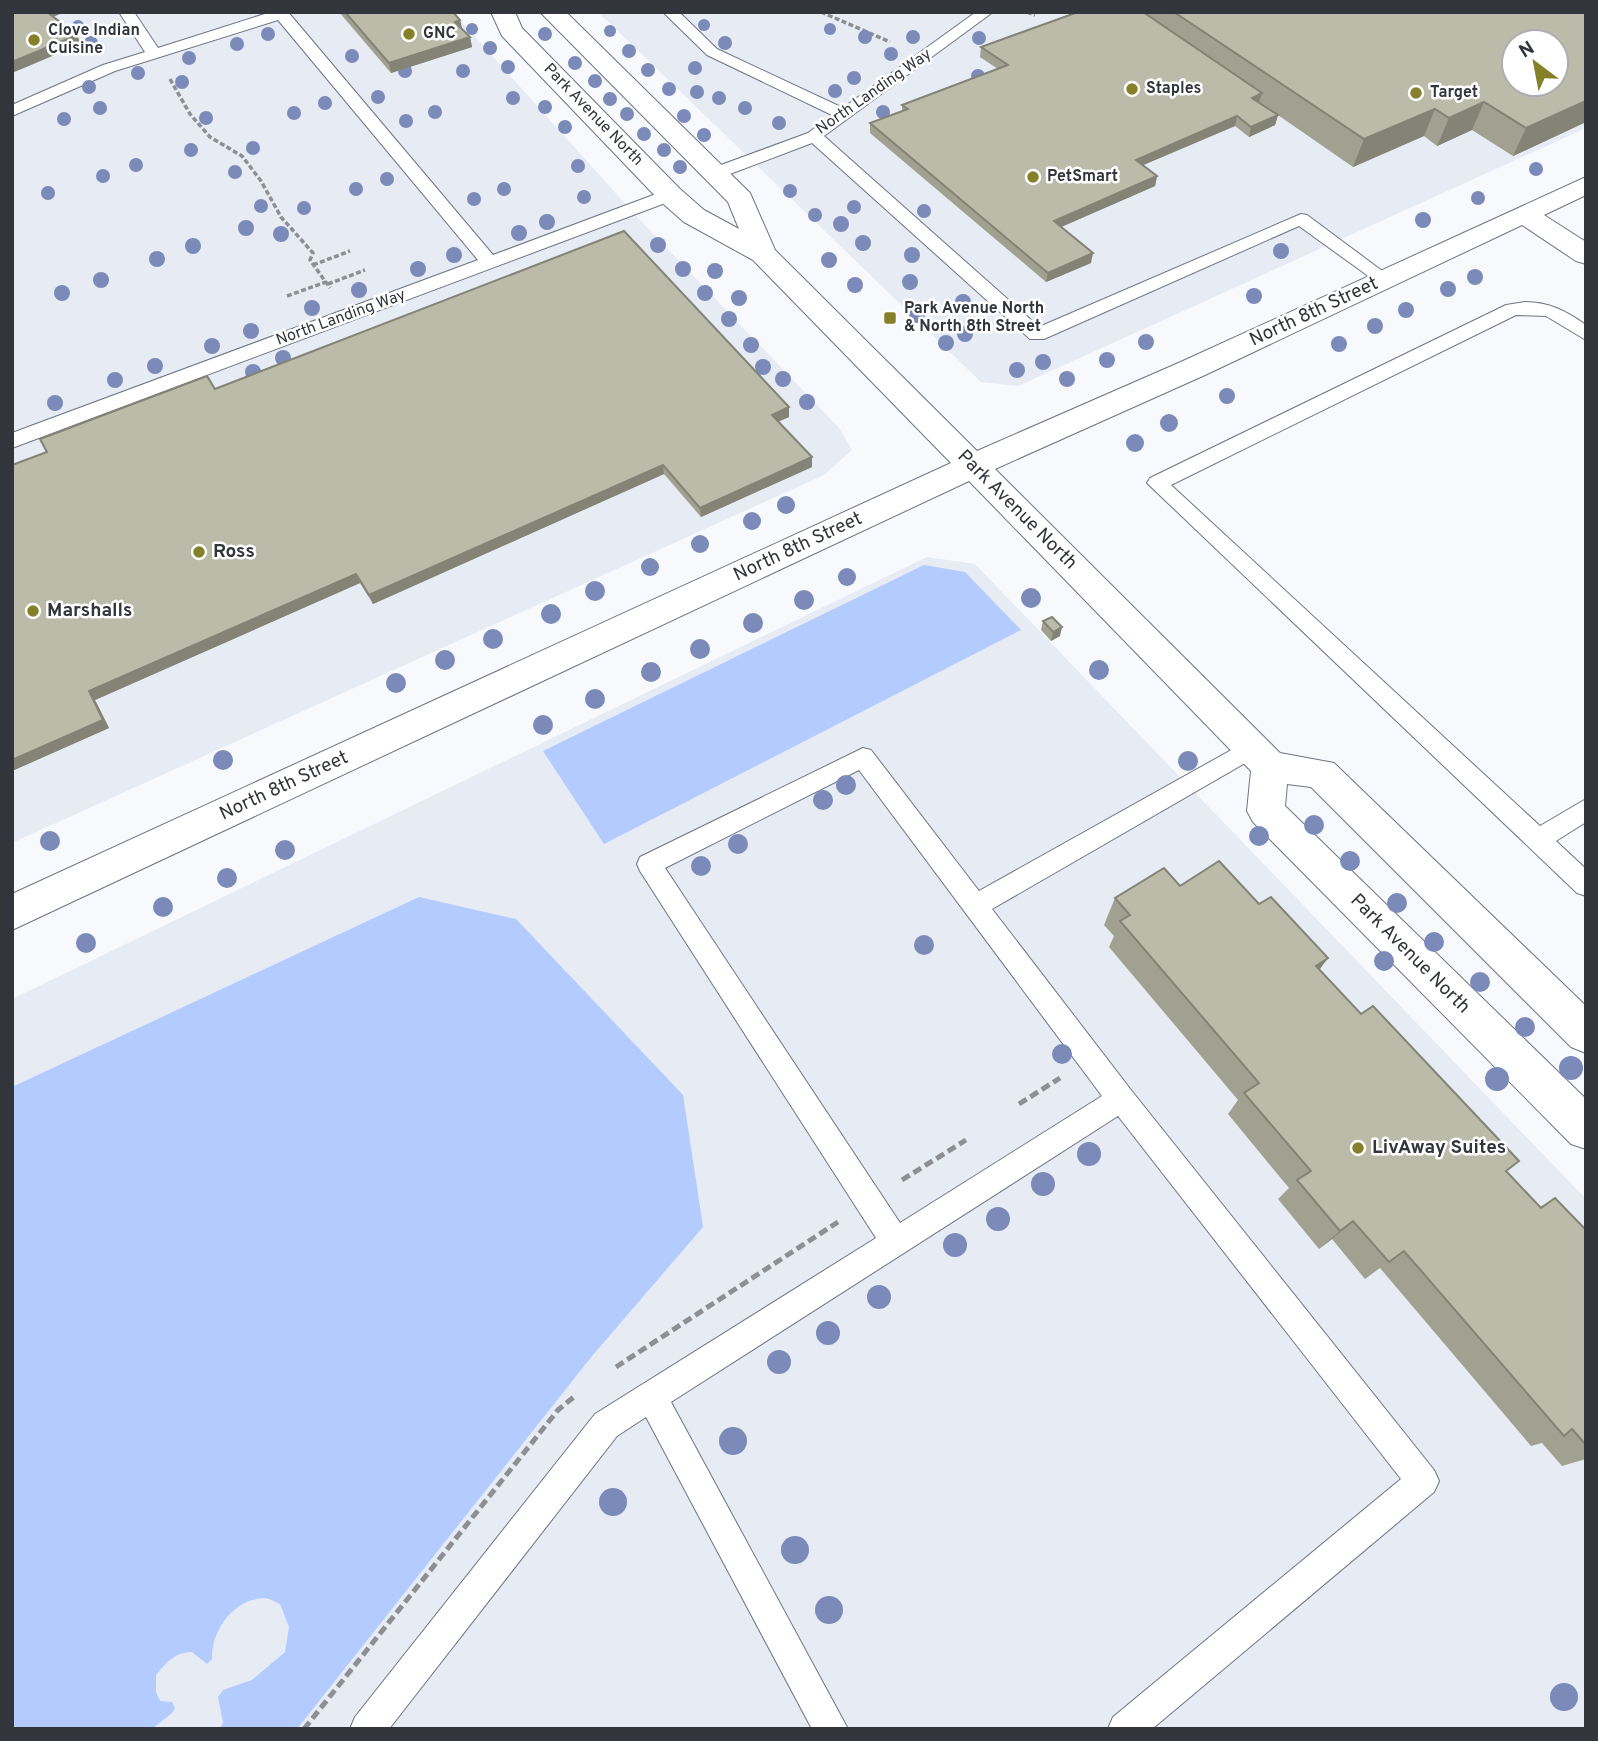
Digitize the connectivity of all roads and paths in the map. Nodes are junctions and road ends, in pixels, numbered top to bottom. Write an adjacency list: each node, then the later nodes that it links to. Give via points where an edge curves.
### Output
1 (126, 12): 10 (lane)
2 (503, 12): 17 (street, Park Avenue North, via 511,31)
3 (552, 12): 15 (street, Park Avenue North)
4 (670, 12): 13 (lane, via 712,52)
5 (821, 12): 9 (path)
6 (986, 12): 13 (lane, North Landing Way)
7 (1027, 12): 8 (path)
8 (1035, 16)
9 (895, 44)
10 (154, 53): 12 (lane); 22 (lane, via 281,15)
11 (164, 72): 23 (path, via 210,137 242,156 281,217 313,253)
12 (12, 111)
13 (844, 114): 14 (lane, North Landing Way)
14 (814, 136): 15 (lane, North Landing Way); 25 (lane, via 1037,335 1301,219)
15 (716, 173): 20 (street, Park Avenue North, via 740,199)
16 (1586, 185): 18 (street, North 8th Street)
17 (670, 195): 20 (street, Park Avenue North, via 694,216); 22 (lane, North Landing Way)
18 (1525, 215): 21 (street); 25 (street, North 8th Street)
19 (350, 251): 23 (path)
20 (763, 254): 31 (street, Park Avenue North)
21 (1586, 255)
22 (490, 263): 30 (lane, North Landing Way)
23 (313, 265): 26 (path)
24 (365, 270): 26 (path)
25 (1384, 279): 31 (street, North 8th Street)
26 (327, 283): 27 (path); 28 (path)
27 (333, 292)
28 (287, 296)
29 (1586, 334): 34 (lane, via 1553,311 1535,306 1512,309 1157,483)
30 (12, 441)
31 (973, 466): 32 (street, Park Avenue North); 37 (street, North 8th Street)
32 (1260, 757): 36 (lane); 38 (street, via 1321,774); 42 (street, Park Avenue North, via 1266,811)
33 (1586, 809): 34 (lane)
34 (1538, 840): 35 (lane)
35 (1586, 885)
36 (977, 905): 40 (lane); 45 (lane, via 863,757 649,864)
37 (12, 912)
38 (1586, 1034)
39 (1064, 1076): 41 (path)
40 (1121, 1098): 45 (lane); 49 (lane, via 1423,1480)
41 (1019, 1104)
42 (1586, 1129)
43 (966, 1140): 44 (path)
44 (898, 1182)
45 (894, 1240): 46 (lane)
46 (651, 1396): 47 (lane, via 606,1424); 48 (lane)
47 (367, 1729)
48 (831, 1729)
49 (1125, 1729)

